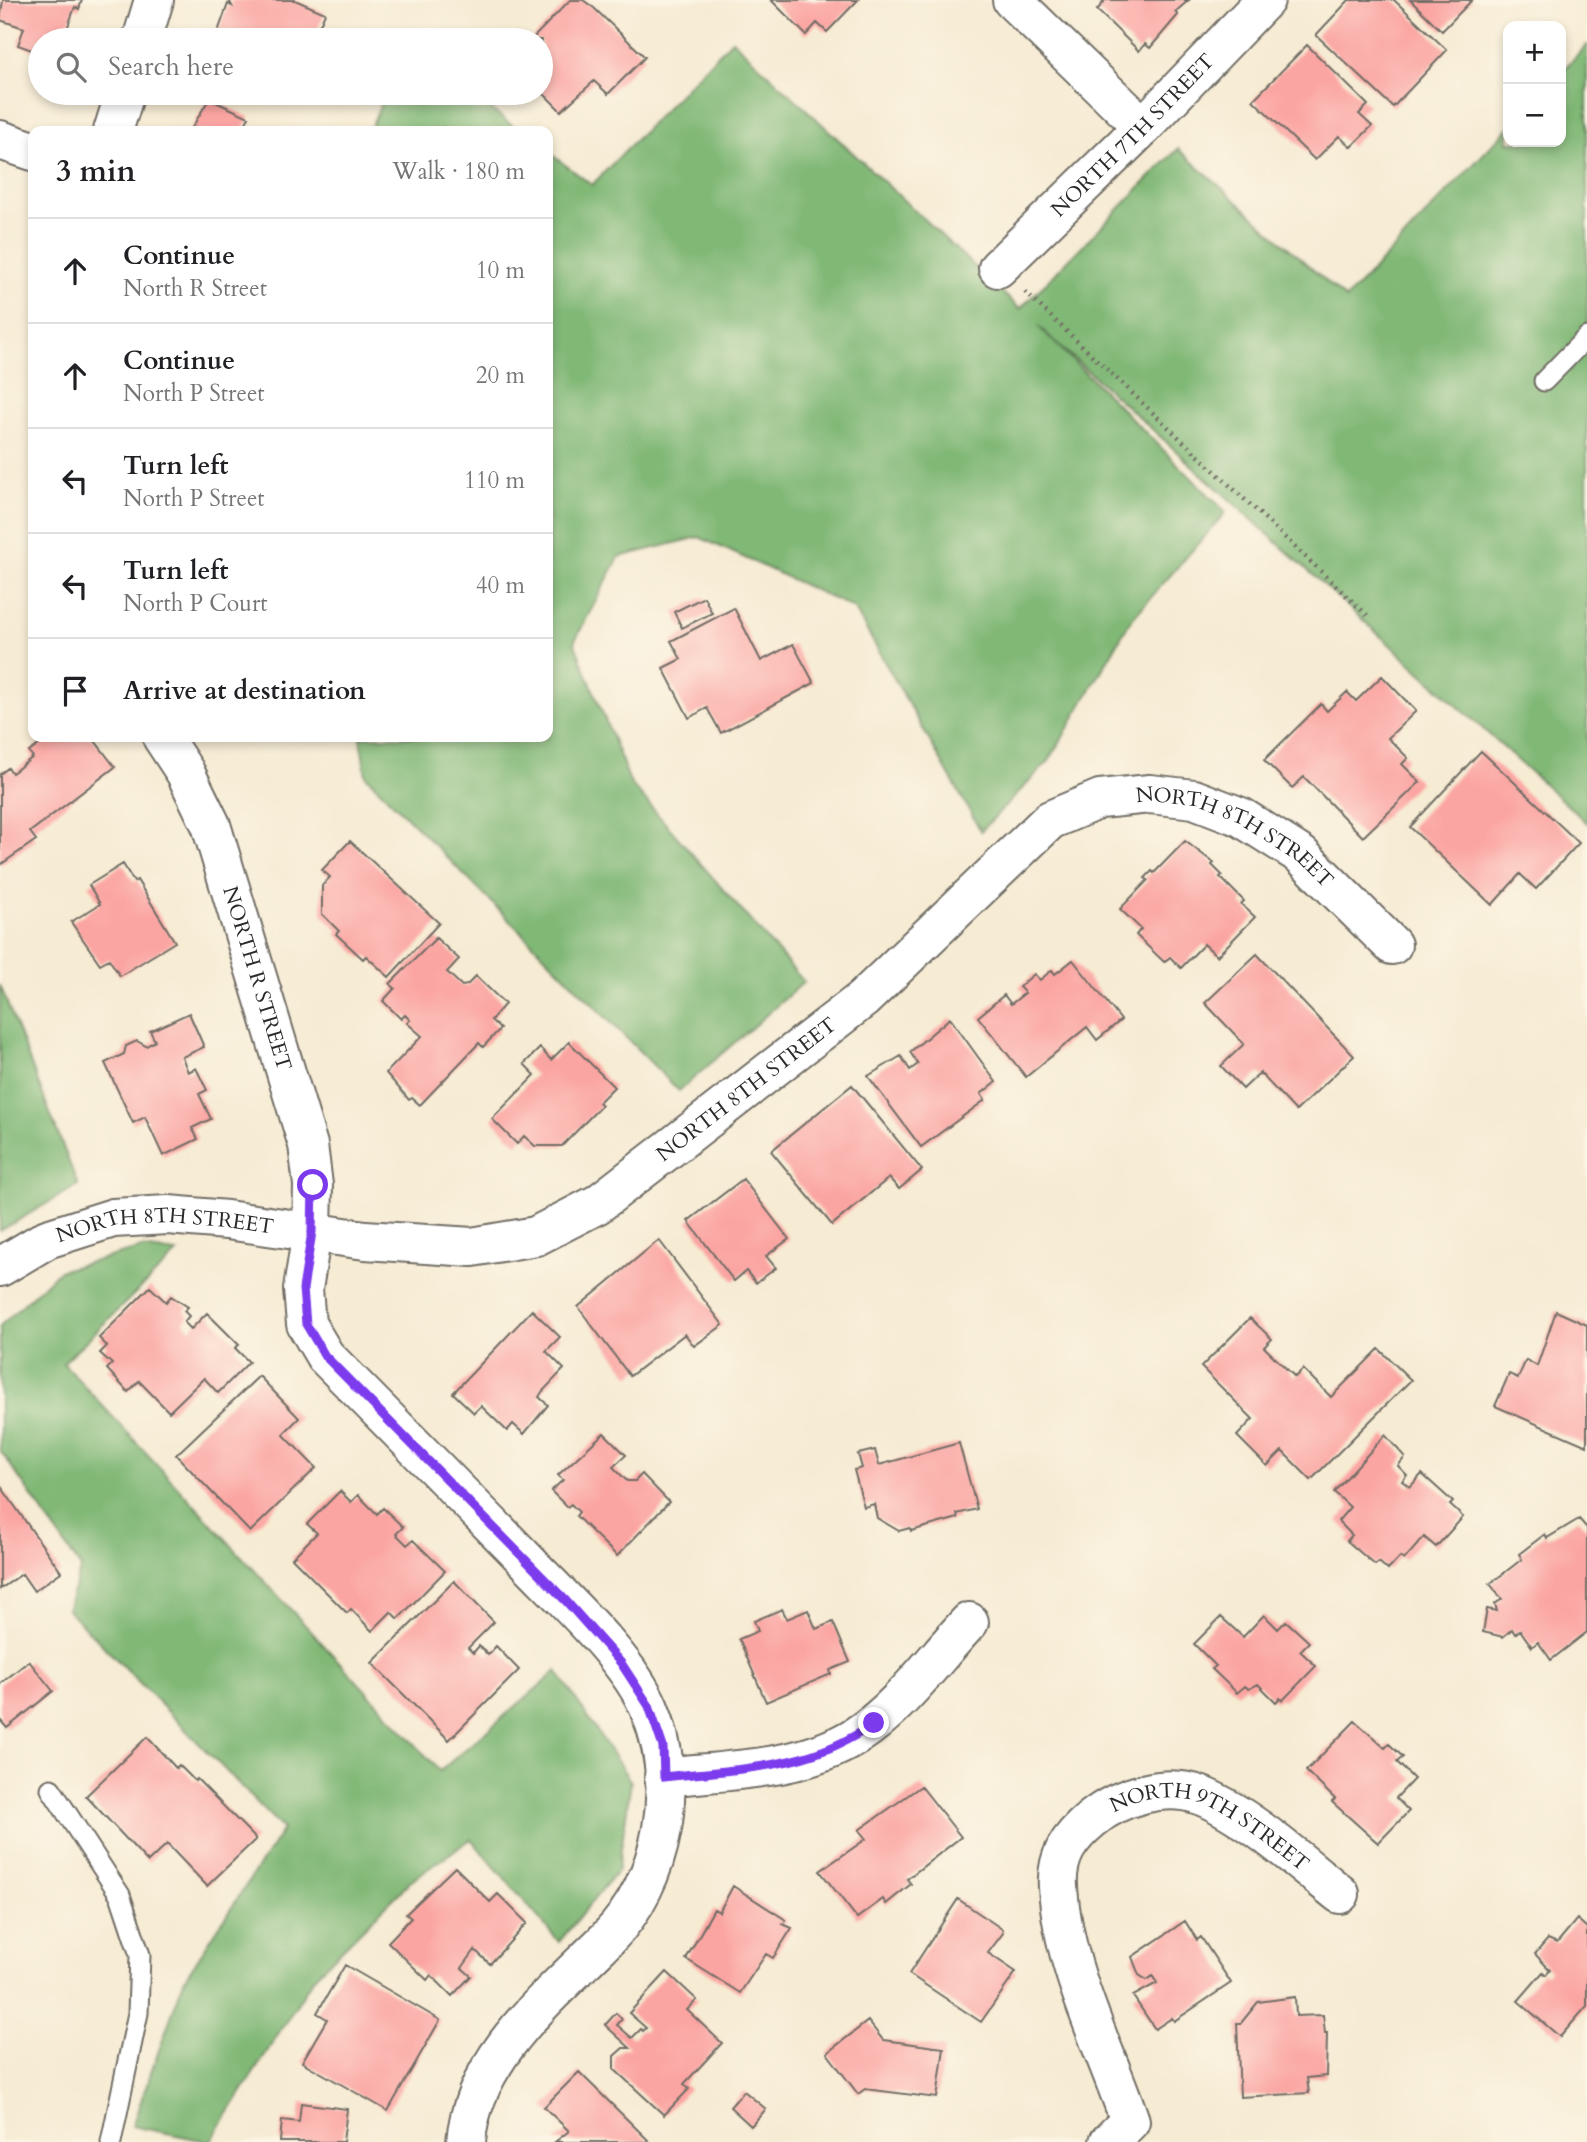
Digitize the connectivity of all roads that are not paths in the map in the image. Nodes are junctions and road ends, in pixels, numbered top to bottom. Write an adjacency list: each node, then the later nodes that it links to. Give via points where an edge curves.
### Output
1 (154, 0): 4 (street)
2 (1012, 0): 7 (street)
3 (1265, 0): 7 (street, NORTH 7TH STREET)
4 (146, 28)
5 (121, 105): 6 (street)
6 (115, 126)
7 (1143, 127): 10 (street, NORTH 7TH STREET)
8 (0, 141): 9 (street)
9 (28, 149)
10 (998, 268)
11 (1587, 337): 12 (lane)
12 (1544, 381)
13 (165, 742): 15 (street, NORTH R STREET, via 211,825 287,1069 308,1145)
14 (1392, 945): 15 (street, NORTH 8TH STREET, via 1301,855 1241,817 1194,799 1150,794 1100,799 1050,820 863,999 598,1204 536,1236 471,1247)
15 (312, 1232): 16 (street, NORTH 8TH STREET, via 168,1215 113,1218 47,1240); 18 (street, NORTH R STREET, via 303,1289 306,1324 325,1356 621,1663 649,1706 663,1747)
16 (0, 1267)
17 (969, 1622): 18 (street, via 896,1701 856,1736 803,1758)
18 (664, 1777): 22 (street, NORTH R STREET, via 666,1816 640,1891 619,1927 518,2031 489,2070 468,2114)
19 (51, 1789): 21 (lane, via 120,1895 140,1955 138,2013)
20 (1340, 1894): 23 (street, NORTH 9TH STREET, via 1283,1849 1199,1795 1158,1791 1136,1796 1098,1814 1067,1842 1058,1886 1064,1924 1080,1983 1130,2121)
21 (111, 2142)
22 (466, 2142)
23 (1109, 2142)

